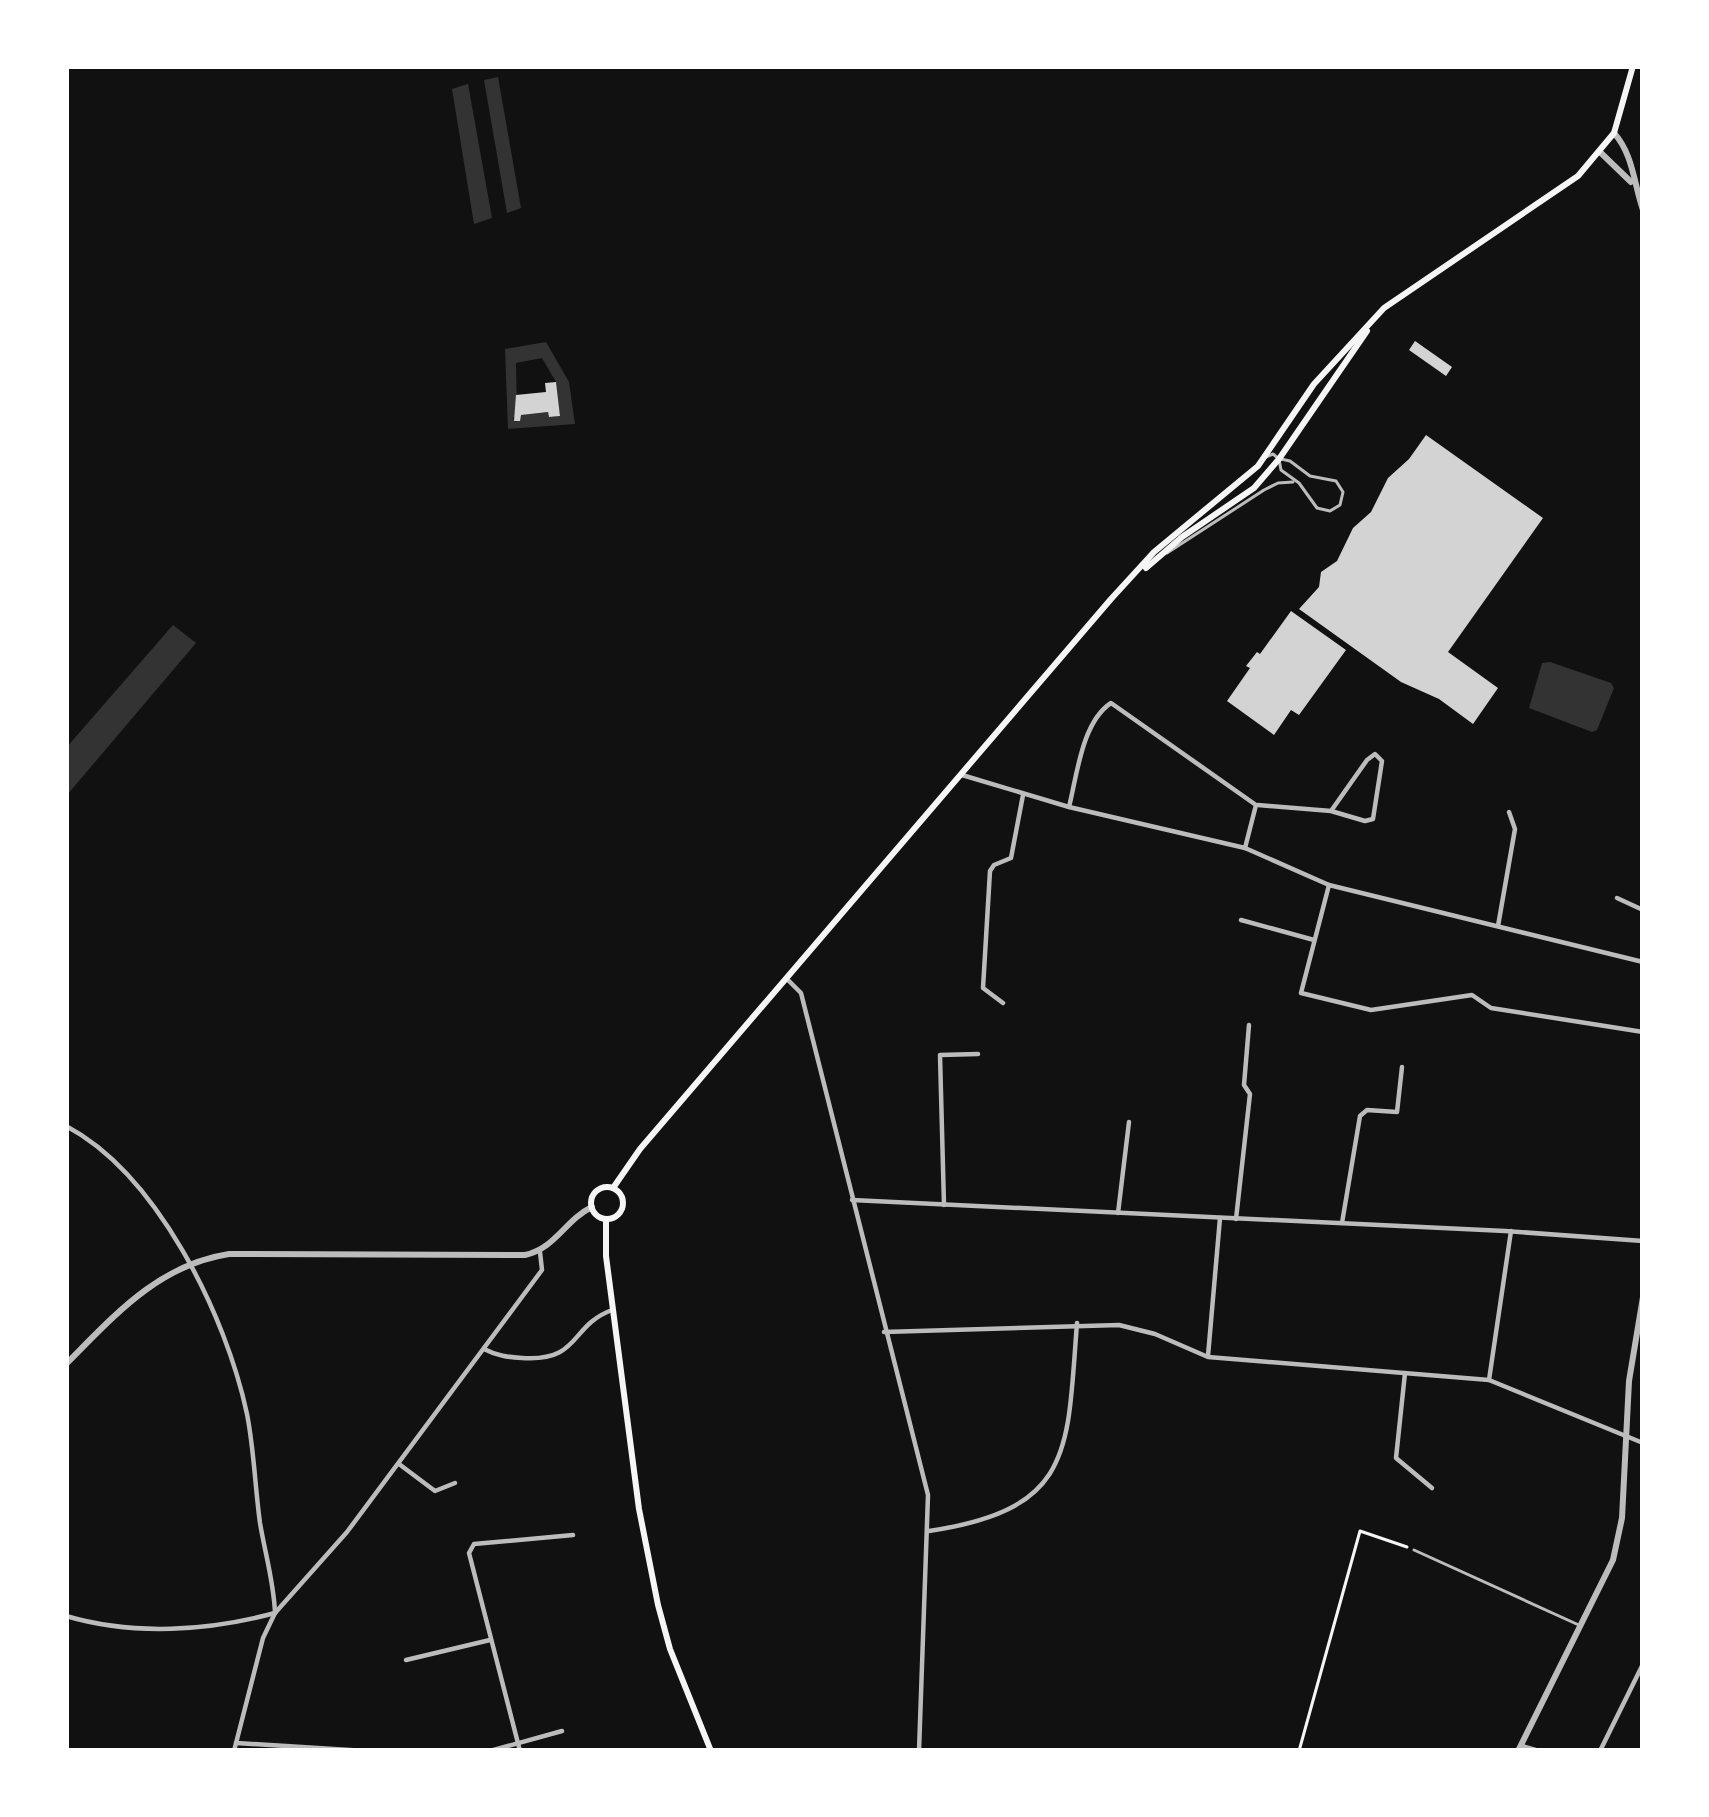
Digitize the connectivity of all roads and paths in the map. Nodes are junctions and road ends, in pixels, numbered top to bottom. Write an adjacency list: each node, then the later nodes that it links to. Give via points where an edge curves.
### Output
1 (1633, 66): 2 (main road)
2 (1614, 133): 3 (main road); 4 (street)
3 (1600, 152): 4 (street); 6 (main road, via 1578,176)
4 (1634, 184): 5 (street)
5 (1643, 210)
6 (1413, 287): 7 (main road, via 1367,330); 8 (main road, via 1332,362)
7 (1289, 445): 8 (main road); 9 (lane)
8 (1272, 457): 9 (lane); 10 (lane); 11 (main road, via 1254,488); 12 (main road)
9 (1290, 461): 10 (lane, via 1332,479 1342,488 1340,505 1321,510)
10 (1299, 483): 11 (lane, via 1264,490)
11 (1151, 564): 12 (main road)
12 (1136, 575): 13 (main road)
13 (962, 776): 14 (street); 27 (main road)
14 (1023, 795): 16 (street); 28 (street, via 1016,850 990,871 983,988)
15 (1256, 805): 16 (street, via 1112,704 1092,725); 17 (street); 19 (street)
16 (1069, 807): 19 (street)
17 (1331, 811): 17 (street, via 1373,819 1382,761 1376,754)
18 (1509, 812): 24 (street, via 1515,829)
19 (1245, 848): 20 (street)
20 (1329, 885): 24 (street); 25 (street)
21 (1617, 898): 22 (street)
22 (1643, 910)
23 (1241, 920): 25 (street)
24 (1498, 926): 26 (street)
25 (1314, 940): 30 (street, via 1301,993 1371,1010 1472,995 1491,1008)
26 (1643, 962)
27 (786, 978): 35 (main road); 36 (street, via 800,993)
28 (1003, 1004)
29 (1249, 1024): 42 (street)
30 (1643, 1032)
31 (978, 1054): 37 (street, via 940,1055)
32 (1402, 1067): 43 (street, via 1397,1112 1360,1116)
33 (1129, 1122): 39 (street)
34 (66, 1126): 47 (street, via 123,1170)
35 (614, 1188): 38 (main road, via 597,1191); 41 (main road, via 623,1204)
36 (851, 1200): 37 (street); 51 (street)
37 (944, 1205): 39 (street)
38 (592, 1207): 41 (main road); 46 (street)
39 (1118, 1213): 40 (street)
40 (1220, 1218): 42 (street); 53 (street)
41 (606, 1219): 49 (main road)
42 (1236, 1219): 43 (street)
43 (1342, 1223): 44 (street)
44 (1511, 1232): 45 (street); 56 (street)
45 (1643, 1241)
46 (540, 1252): 47 (street, via 229,1254); 52 (street, via 542,1270)
47 (188, 1263): 54 (street, via 122,1308); 65 (street, via 247,1414)
48 (1643, 1298): 57 (street)
49 (612, 1310): 52 (street, via 548,1360); 77 (main road, via 658,1605)
50 (1077, 1323): 51 (street); 53 (street, via 1155,1334); 62 (street, via 1066,1437 1054,1472 1003,1512)
51 (884, 1332): 62 (street, via 928,1495)
52 (484, 1349): 59 (street)
53 (1208, 1357): 55 (street)
54 (66, 1364)
55 (1405, 1373): 56 (street); 61 (street, via 1396,1458)
56 (1489, 1380): 57 (street)
57 (1625, 1434): 58 (street); 67 (street, via 1617,1544)
58 (1643, 1442)
59 (400, 1464): 60 (street, via 435,1491); 65 (street)
60 (455, 1483)
61 (1432, 1488)
62 (928, 1531): 78 (street)
63 (573, 1535): 68 (street, via 474,1544 469,1553)
64 (1414, 1550): 67 (lane); 79 (path, via 1360,1531)
65 (275, 1613): 66 (street, via 151,1629); 72 (street)
66 (66, 1616)
67 (1583, 1627): 74 (street)
68 (490, 1640): 69 (street); 73 (street)
69 (406, 1660)
70 (1643, 1664): 81 (street)
71 (562, 1731): 73 (street)
72 (235, 1747): 75 (street)
73 (519, 1747): 76 (street)
74 (1519, 1748): 80 (street)
75 (366, 1751)
76 (490, 1751)
77 (711, 1751)
78 (919, 1751)
79 (1299, 1751)
80 (1539, 1751)
81 (1600, 1751)

